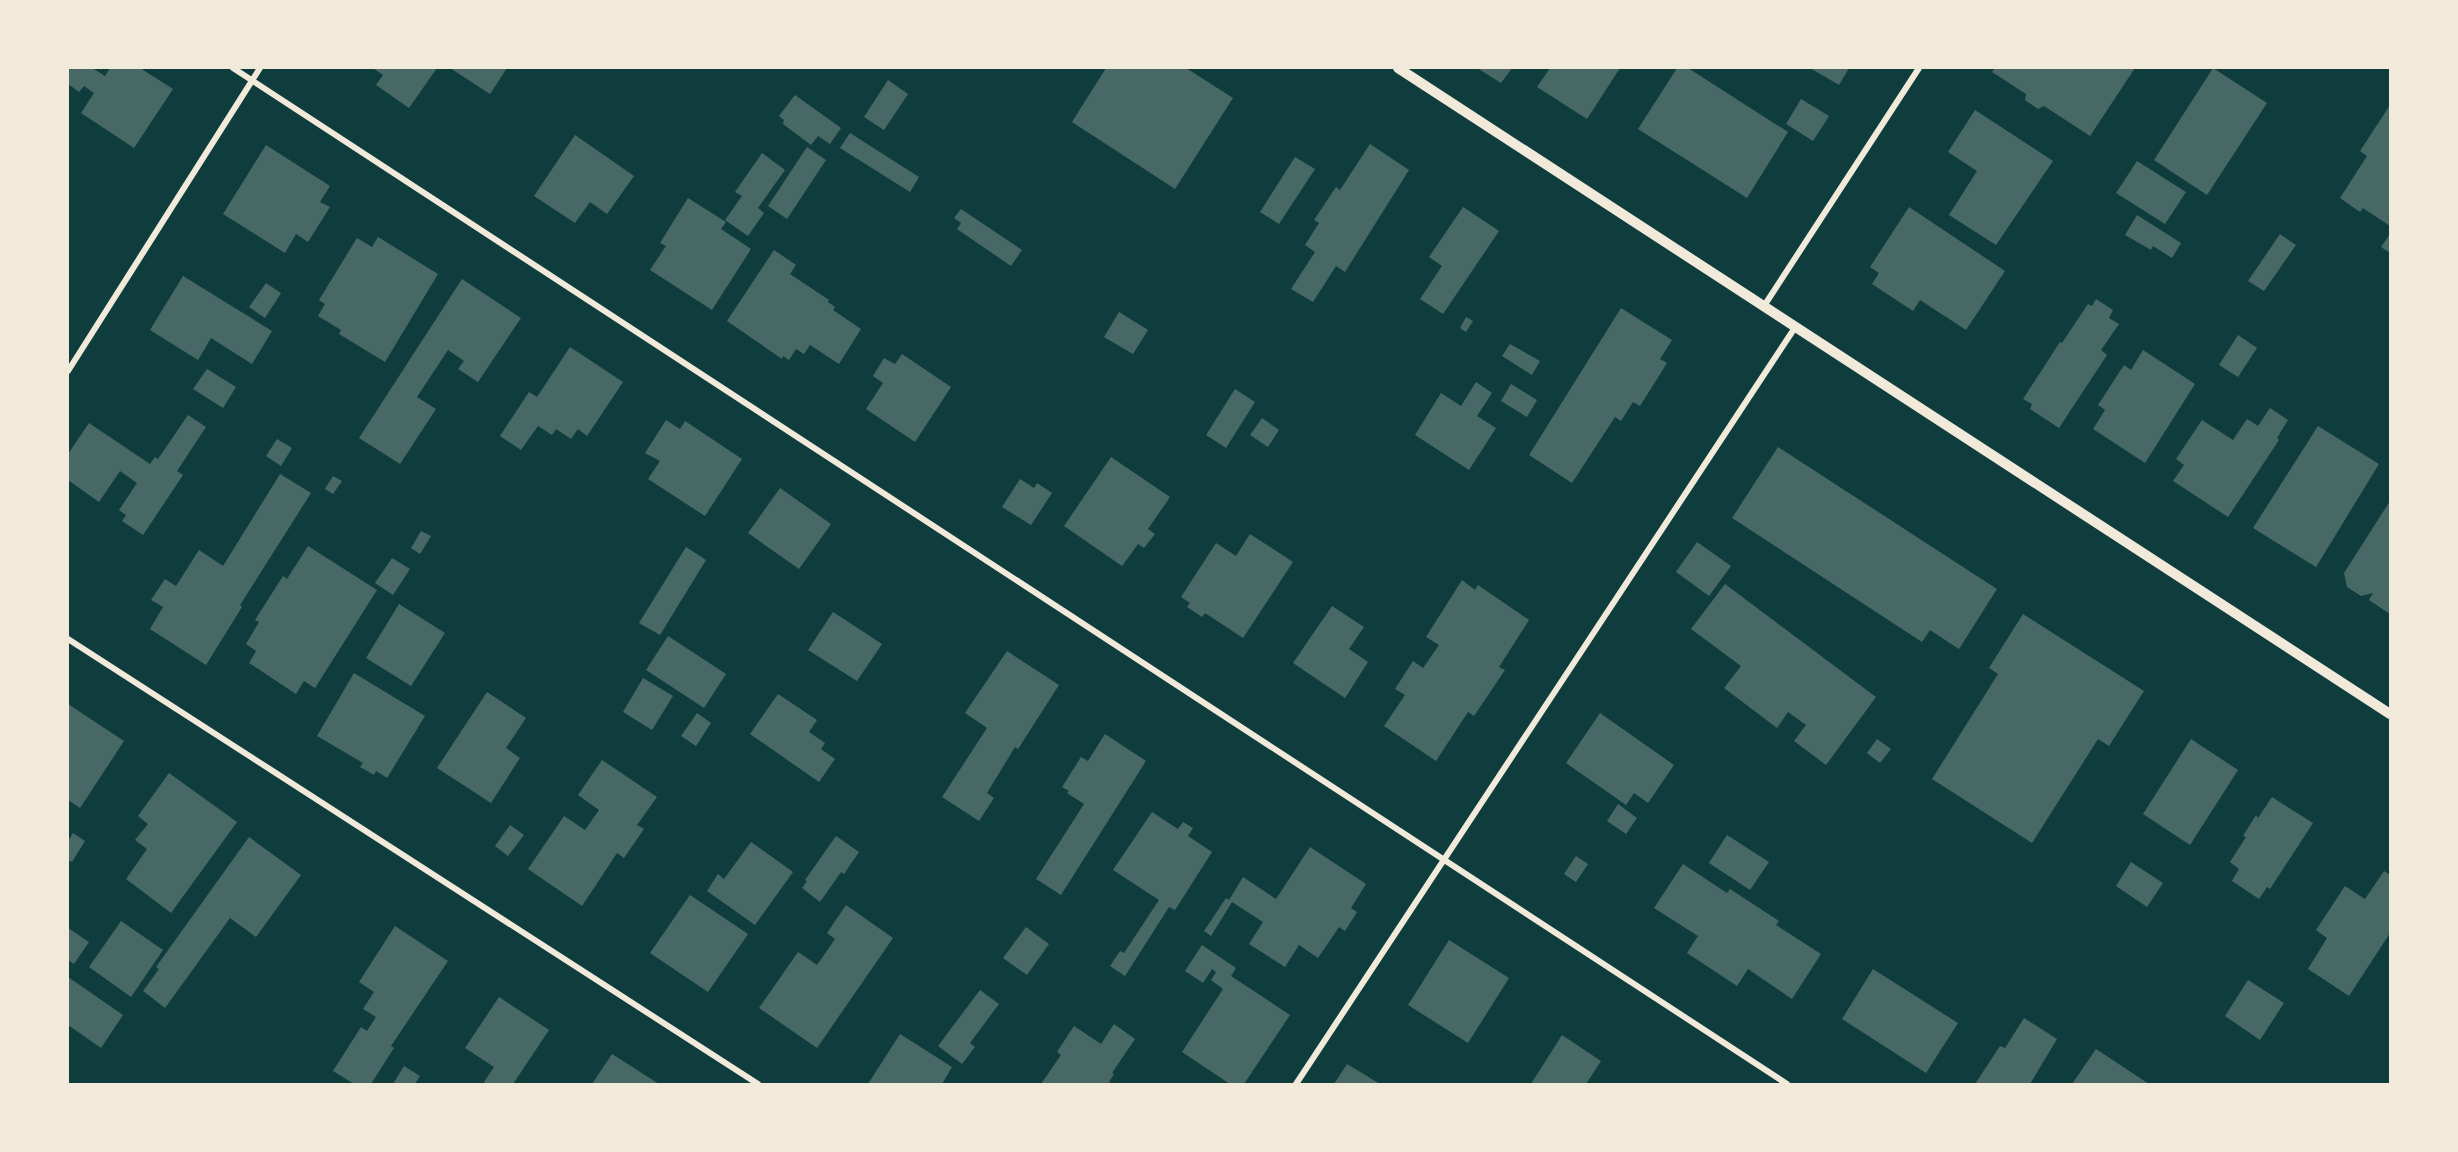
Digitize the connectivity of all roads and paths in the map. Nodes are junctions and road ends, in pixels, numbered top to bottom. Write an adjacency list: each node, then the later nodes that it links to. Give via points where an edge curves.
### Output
1 (233, 68): 5 (street)
2 (260, 68): 5 (street)
3 (1398, 68): 6 (street)
4 (1919, 68): 6 (street)
5 (252, 80): 8 (street); 11 (street)
6 (1764, 306): 7 (street)
7 (1797, 326): 10 (street); 11 (street)
8 (68, 371)
9 (68, 639): 12 (street)
10 (2391, 714)
11 (1443, 860): 13 (street); 14 (street)
12 (758, 1084)
13 (1296, 1084)
14 (1787, 1084)

